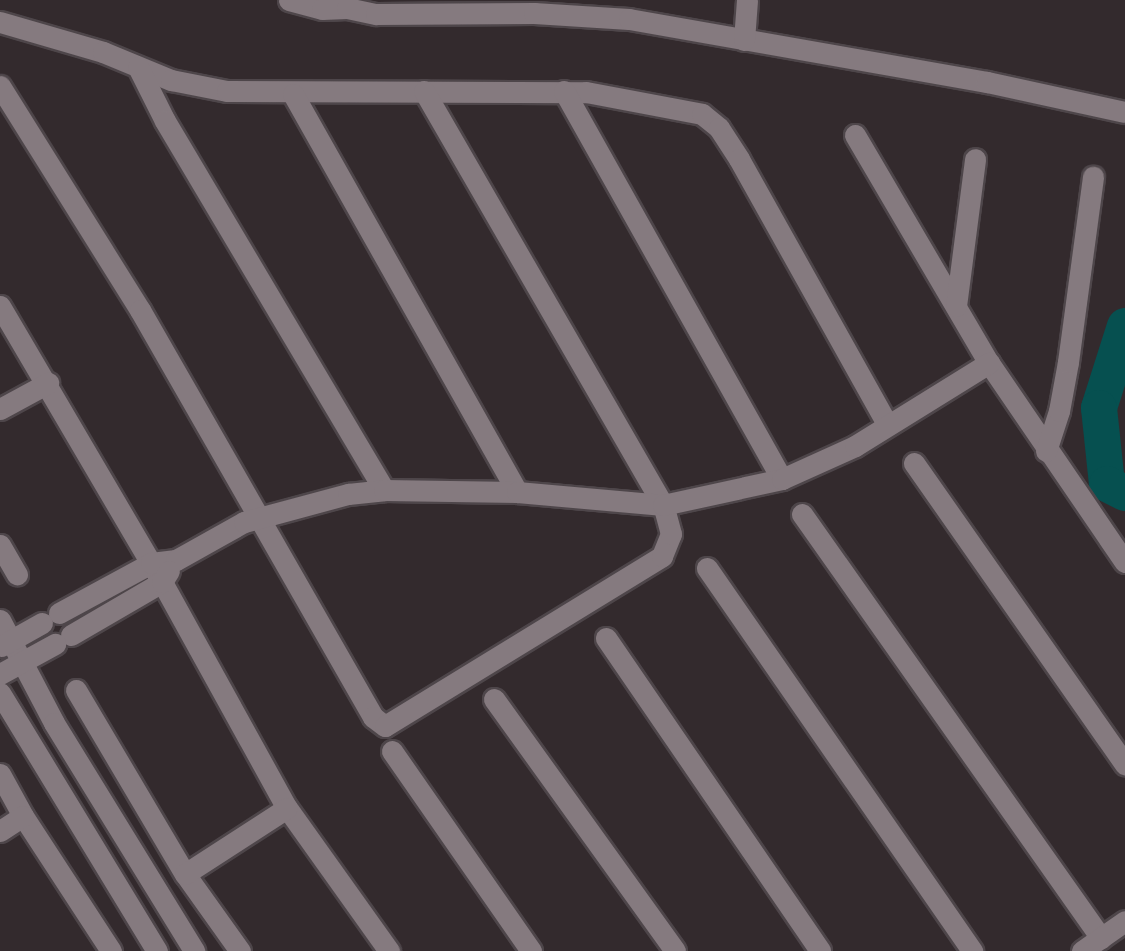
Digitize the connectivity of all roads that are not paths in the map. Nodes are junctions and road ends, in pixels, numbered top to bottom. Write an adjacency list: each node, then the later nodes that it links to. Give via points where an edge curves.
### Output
1 (291, 0): 4 (street, via 322,9 347,8 376,14 522,13 629,20)
2 (747, 0): 4 (street)
3 (0, 22): 5 (street, via 103,52)
4 (744, 40): 10 (street, via 987,82)
5 (138, 67): 9 (street, via 171,80 227,91); 23 (street, via 165,121)
6 (0, 86): 27 (street, via 76,204)
7 (424, 91): 8 (street); 9 (street); 25 (street)
8 (564, 91): 19 (street, via 643,100 686,110 702,114 719,128); 22 (street)
9 (293, 94): 24 (street)
10 (1125, 112)
11 (855, 135): 15 (street)
12 (975, 159): 15 (street)
13 (1093, 177): 20 (street, via 1066,372)
14 (0, 306): 17 (street)
15 (956, 306): 16 (street)
16 (989, 363): 19 (street); 20 (street)
17 (48, 383): 18 (street); 31 (street)
18 (0, 409)
19 (887, 424): 22 (street, via 844,451)
20 (1046, 451): 30 (street)
21 (914, 463): 46 (street)
22 (782, 479): 25 (street)
23 (384, 490): 24 (street); 27 (street, via 348,494)
24 (517, 492): 25 (street)
25 (663, 505): 27 (street, via 671,534 662,556 385,726 373,717)
26 (802, 514): 55 (street)
27 (261, 515): 29 (street)
28 (0, 545): 33 (street)
29 (176, 560): 31 (street); 34 (street)
30 (1125, 562)
31 (151, 563): 34 (street); 35 (street)
32 (707, 568): 64 (street)
33 (17, 574)
34 (162, 582): 37 (street); 48 (street)
35 (58, 614): 37 (street); 39 (street)
36 (0, 620): 39 (street)
37 (70, 635): 40 (street)
38 (606, 638): 63 (street)
39 (5, 644): 40 (street)
40 (22, 663): 41 (street); 52 (street)
41 (0, 674)
42 (76, 690): 51 (street)
43 (0, 693): 53 (street)
44 (494, 699): 62 (street)
45 (392, 751): 61 (street)
46 (1125, 764)
47 (0, 774): 49 (street)
48 (287, 808): 51 (street); 60 (street)
49 (23, 816): 50 (street); 56 (street)
50 (0, 831)
51 (185, 874): 59 (street)
52 (150, 885): 53 (street); 58 (street)
53 (124, 904): 57 (street)
54 (1125, 921): 55 (street)
55 (1101, 938): 65 (street)
56 (111, 951)
57 (157, 951)
58 (194, 951)
59 (240, 951)
60 (389, 951)
61 (531, 951)
62 (675, 951)
63 (820, 951)
64 (972, 951)
65 (1082, 951)

